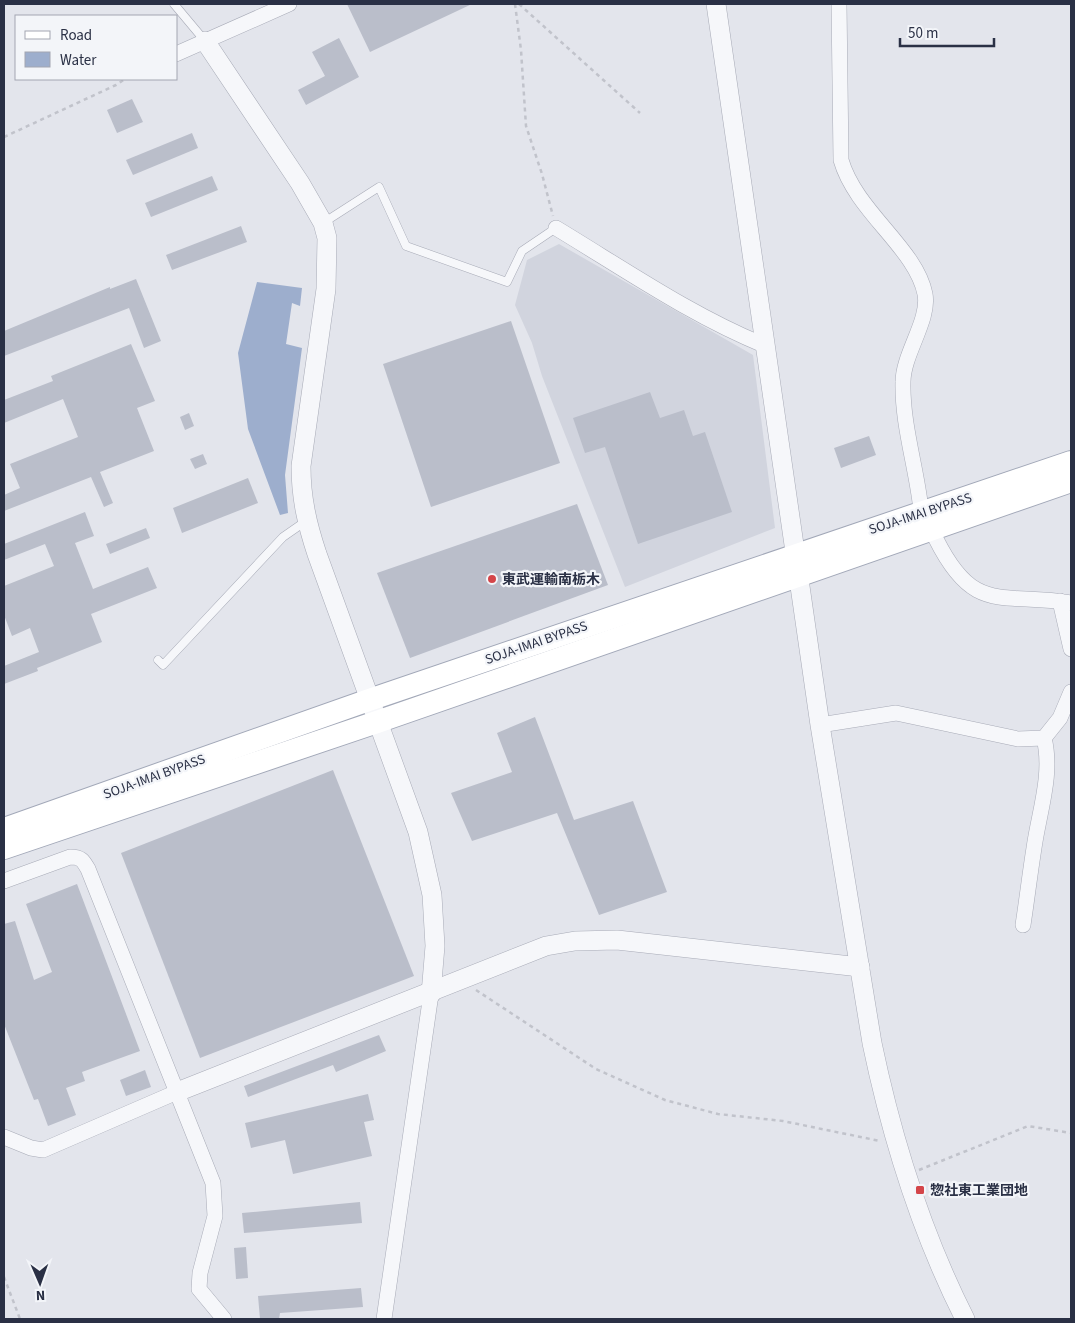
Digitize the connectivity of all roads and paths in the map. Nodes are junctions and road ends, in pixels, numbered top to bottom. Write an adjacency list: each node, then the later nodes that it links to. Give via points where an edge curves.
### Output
1 (174, 4): 7 (lane)
2 (289, 4): 7 (street)
3 (515, 4): 13 (path, via 526,126)
4 (519, 4): 10 (path)
5 (716, 4): 14 (street)
6 (839, 4): 17 (street, via 841,160 866,209 920,278 925,296 924,314 903,380 907,427)
7 (205, 41): 8 (street); 12 (street)
8 (178, 53)
9 (123, 80): 11 (path)
10 (640, 113)
11 (4, 137)
12 (323, 223): 13 (lane, via 379,187 406,246 507,282 522,251); 18 (street, via 326,289 301,466 301,494)
13 (556, 228): 14 (street, via 675,300 734,333)
14 (766, 346): 20 (street)
15 (1071, 462): 20 (main road, SOJA-IMAI BYPASS)
16 (1071, 481): 21 (main road, SOJA-IMAI BYPASS)
17 (920, 502)
18 (306, 521): 24 (lane, via 283,537 163,665); 26 (street)
19 (936, 539): 22 (street, via 947,561 970,587 988,596)
20 (795, 554): 21 (street); 26 (main road, SOJA-IMAI BYPASS)
21 (798, 576): 27 (main road, SOJA-IMAI BYPASS); 28 (street)
22 (1066, 602): 23 (street)
23 (1071, 650)
24 (158, 660)
25 (1071, 692): 29 (street, via 1060,718)
26 (369, 700): 27 (street); 30 (main road, SOJA-IMAI BYPASS)
27 (377, 722): 31 (main road, SOJA-IMAI BYPASS); 36 (street, via 418,832 432,894 435,946)
28 (820, 726): 29 (street, via 896,713 1018,739); 34 (street)
29 (1044, 738): 33 (street, via 1049,756 1047,774)
30 (4, 829)
31 (4, 848)
32 (4, 881): 37 (street, via 70,857 83,860)
33 (1023, 925)
34 (860, 967): 35 (street, via 617,940 574,941 546,946); 40 (street, via 872,1043)
35 (462, 981): 36 (street); 40 (path, via 596,1069 666,1100 718,1114 783,1121)
36 (431, 994): 37 (street); 45 (street)
37 (178, 1092): 39 (street, via 43,1150); 44 (street, via 213,1182 214,1216 199,1289)
38 (1071, 1133): 41 (path, via 1028,1126)
39 (4, 1137)
40 (896, 1144): 41 (street)
41 (906, 1175): 46 (street, via 930,1243)
42 (4, 1277): 43 (path)
43 (20, 1319)
44 (224, 1319)
45 (384, 1319)
46 (965, 1319)

